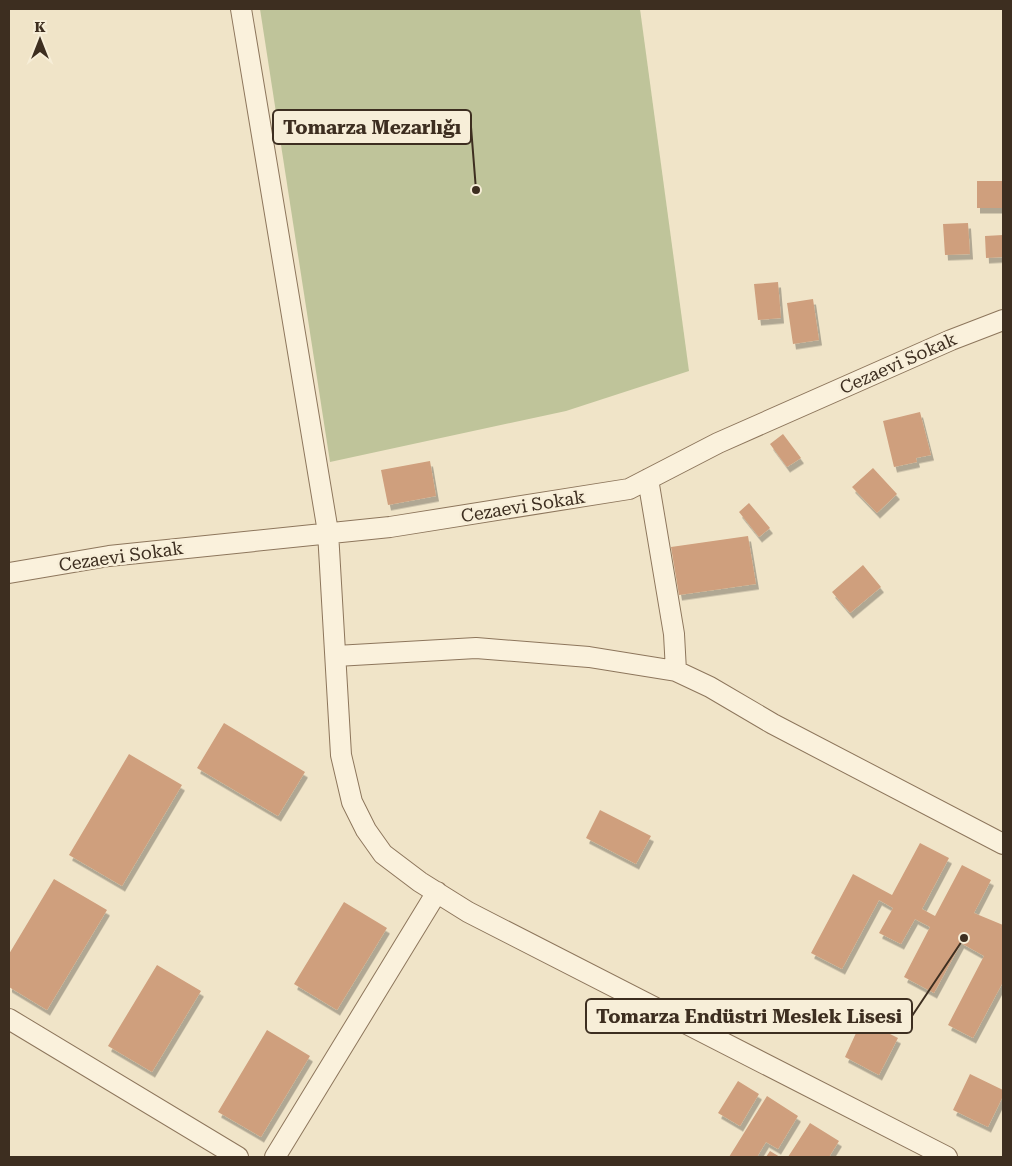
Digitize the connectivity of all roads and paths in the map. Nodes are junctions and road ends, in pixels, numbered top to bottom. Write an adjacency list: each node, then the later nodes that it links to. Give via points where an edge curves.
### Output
1 (241, 9): 4 (street)
2 (1003, 320): 3 (street, Cezaevi Sokak, via 718,443)
3 (648, 479): 4 (street, Cezaevi Sokak, via 629,489 390,527); 7 (street, via 674,634)
4 (328, 532): 5 (street, Cezaevi Sokak, via 110,556); 6 (street)
5 (9, 573)
6 (336, 656): 7 (street, via 476,648 590,657); 9 (street, via 341,754 352,802 383,854)
7 (676, 671): 8 (street)
8 (1003, 844)
9 (436, 892): 12 (street); 13 (street, via 532,947 601,979 671,1018)
10 (9, 1019): 11 (street)
11 (238, 1157)
12 (275, 1157)
13 (947, 1157)

